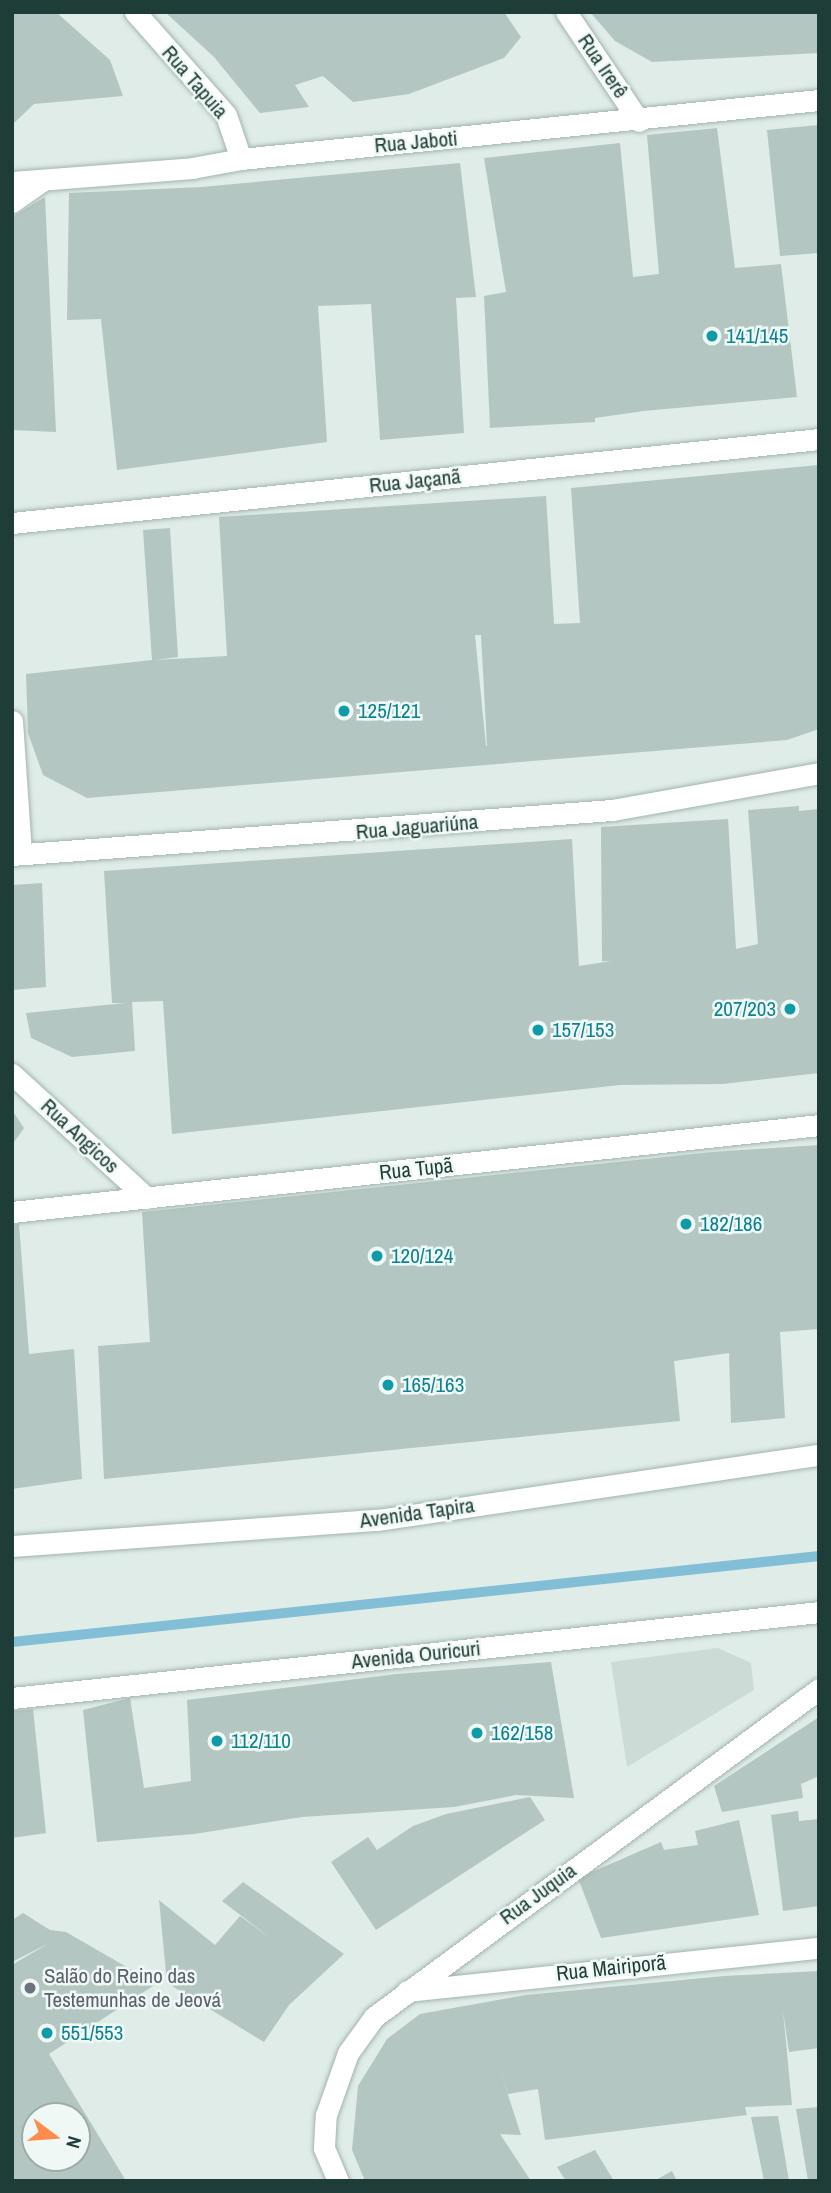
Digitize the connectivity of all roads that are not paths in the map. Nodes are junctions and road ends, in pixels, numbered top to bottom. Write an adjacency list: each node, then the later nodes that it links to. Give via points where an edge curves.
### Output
1 (135, 12): 5 (street, Rua Tapuia, via 226,115)
2 (566, 12): 4 (street, Rua Irerê)
3 (819, 100): 4 (street, Rua Jaboti)
4 (639, 121): 5 (street, Rua Jaboti)
5 (241, 159): 6 (street, Rua Jaboti, via 192,168)
6 (43, 180): 7 (street, Rua Jaboti); 8 (street)
7 (12, 182)
8 (12, 202)
9 (819, 439): 10 (street, Rua Jaçanã)
10 (12, 523)
11 (12, 721): 13 (street)
12 (819, 773): 13 (street, Rua Jaguariúna, via 612,810 300,837)
13 (17, 854)
14 (12, 1073): 16 (street, Rua Angicos)
15 (819, 1125): 16 (street, Rua Tupã)
16 (147, 1198): 17 (street, Rua Tupã)
17 (12, 1212)
18 (819, 1455): 19 (street, Avenida Tapira, via 377,1520)
19 (12, 1546)
20 (819, 1612): 22 (street, Avenida Ouricuri)
21 (819, 1689): 24 (street, Rua Juquia)
22 (12, 1698)
23 (819, 1948): 24 (street, Rua Mairiporã)
24 (404, 1992): 25 (street, Rua Juquia, via 374,2017 348,2053 326,2115 324,2148)
25 (338, 2181)

